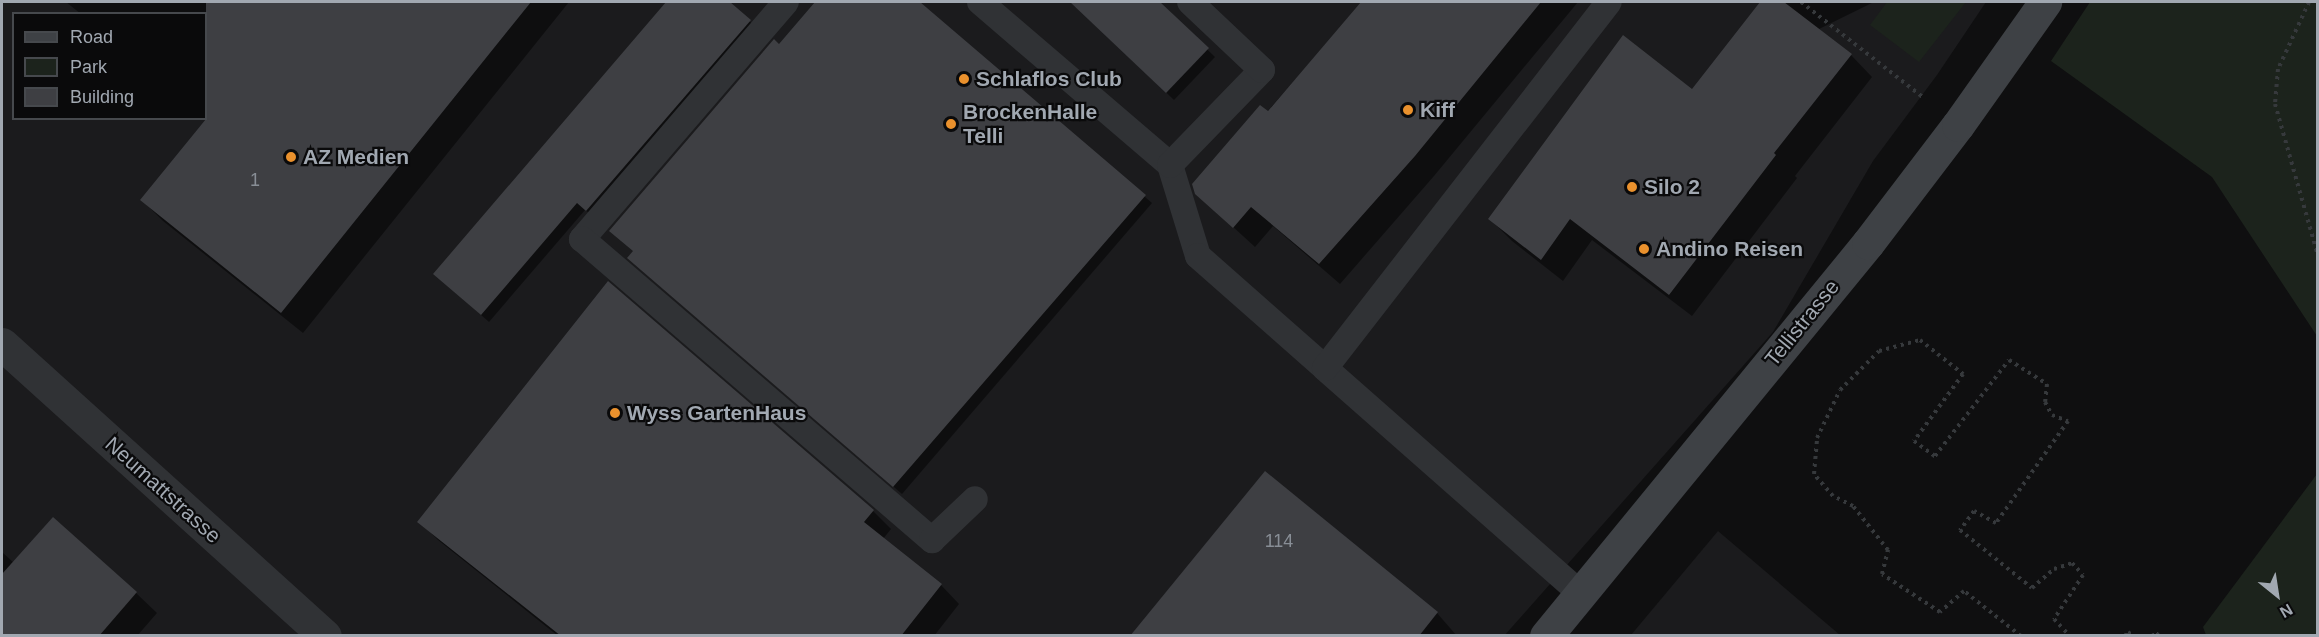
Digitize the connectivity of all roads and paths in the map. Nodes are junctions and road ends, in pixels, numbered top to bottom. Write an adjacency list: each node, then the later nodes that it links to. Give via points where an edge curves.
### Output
1 (786, 2): 13 (lane, via 582,239 932,540)
2 (983, 2): 9 (lane)
3 (1190, 2): 9 (lane, via 1262,70)
4 (1609, 2): 12 (lane)
5 (1802, 2): 8 (path)
6 (2045, 2): 8 (main road, Tellistrasse)
7 (2309, 2): 10 (path, via 2278,69 2275,104)
8 (1958, 125): 14 (main road, Tellistrasse, via 1868,243)
9 (1170, 165): 12 (lane, via 1198,256)
10 (2318, 256)
11 (2, 344): 15 (street, Neumattstrasse)
12 (1325, 368): 14 (lane)
13 (975, 499)
14 (1580, 593): 16 (main road, Tellistrasse)
15 (325, 636)
16 (1546, 636)
17 (2021, 636): 18 (path, via 1964,591 1940,612 1882,574 1888,550 1853,506 1833,496 1814,474 1817,438 1840,390 1879,351 1920,340 1963,374 1914,441 1935,456 2008,360 2047,384 2045,402 2052,415 2068,421 1996,523 1974,511 1960,530 2032,588 2054,569 2072,563 2083,575 2054,620)
18 (2070, 636)
19 (2125, 636): 20 (path, via 2128,632)
20 (2133, 636)
21 (2152, 636): 22 (path)
22 (2159, 636)

